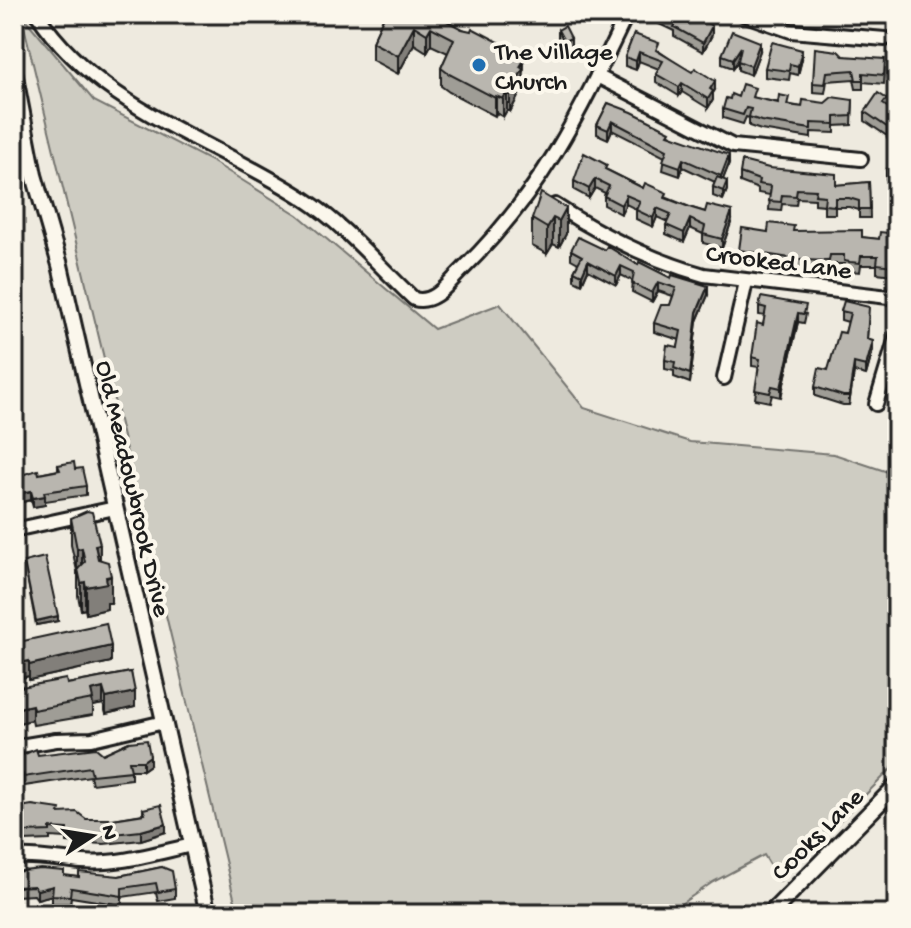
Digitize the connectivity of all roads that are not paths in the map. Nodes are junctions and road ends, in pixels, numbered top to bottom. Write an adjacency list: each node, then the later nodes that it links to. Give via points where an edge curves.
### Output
1 (37, 14): 8 (street, via 112,91 310,202 414,299 434,297)
2 (627, 14): 6 (street)
3 (743, 14): 4 (street, via 791,31)
4 (885, 39)
5 (14, 72): 14 (main road, Old Meadowbrook Drive)
6 (597, 76): 7 (street, via 733,146); 8 (street, via 561,148)
7 (861, 159)
8 (532, 190): 9 (street, Crooked Lane, via 609,237 673,267)
9 (746, 282): 10 (street, Crooked Lane); 12 (street)
10 (897, 298)
11 (897, 334): 13 (street)
12 (724, 378)
13 (876, 404)
14 (115, 508): 15 (street); 16 (main road, Old Meadowbrook Drive)
15 (14, 530)
16 (164, 722): 17 (street, via 92,739); 19 (main road, Old Meadowbrook Drive)
17 (14, 747)
18 (897, 785): 22 (main road, Cooks Lane)
19 (192, 845): 20 (street, via 83,862); 21 (main road, Old Meadowbrook Drive)
20 (14, 857)
21 (208, 914)
22 (770, 914)

